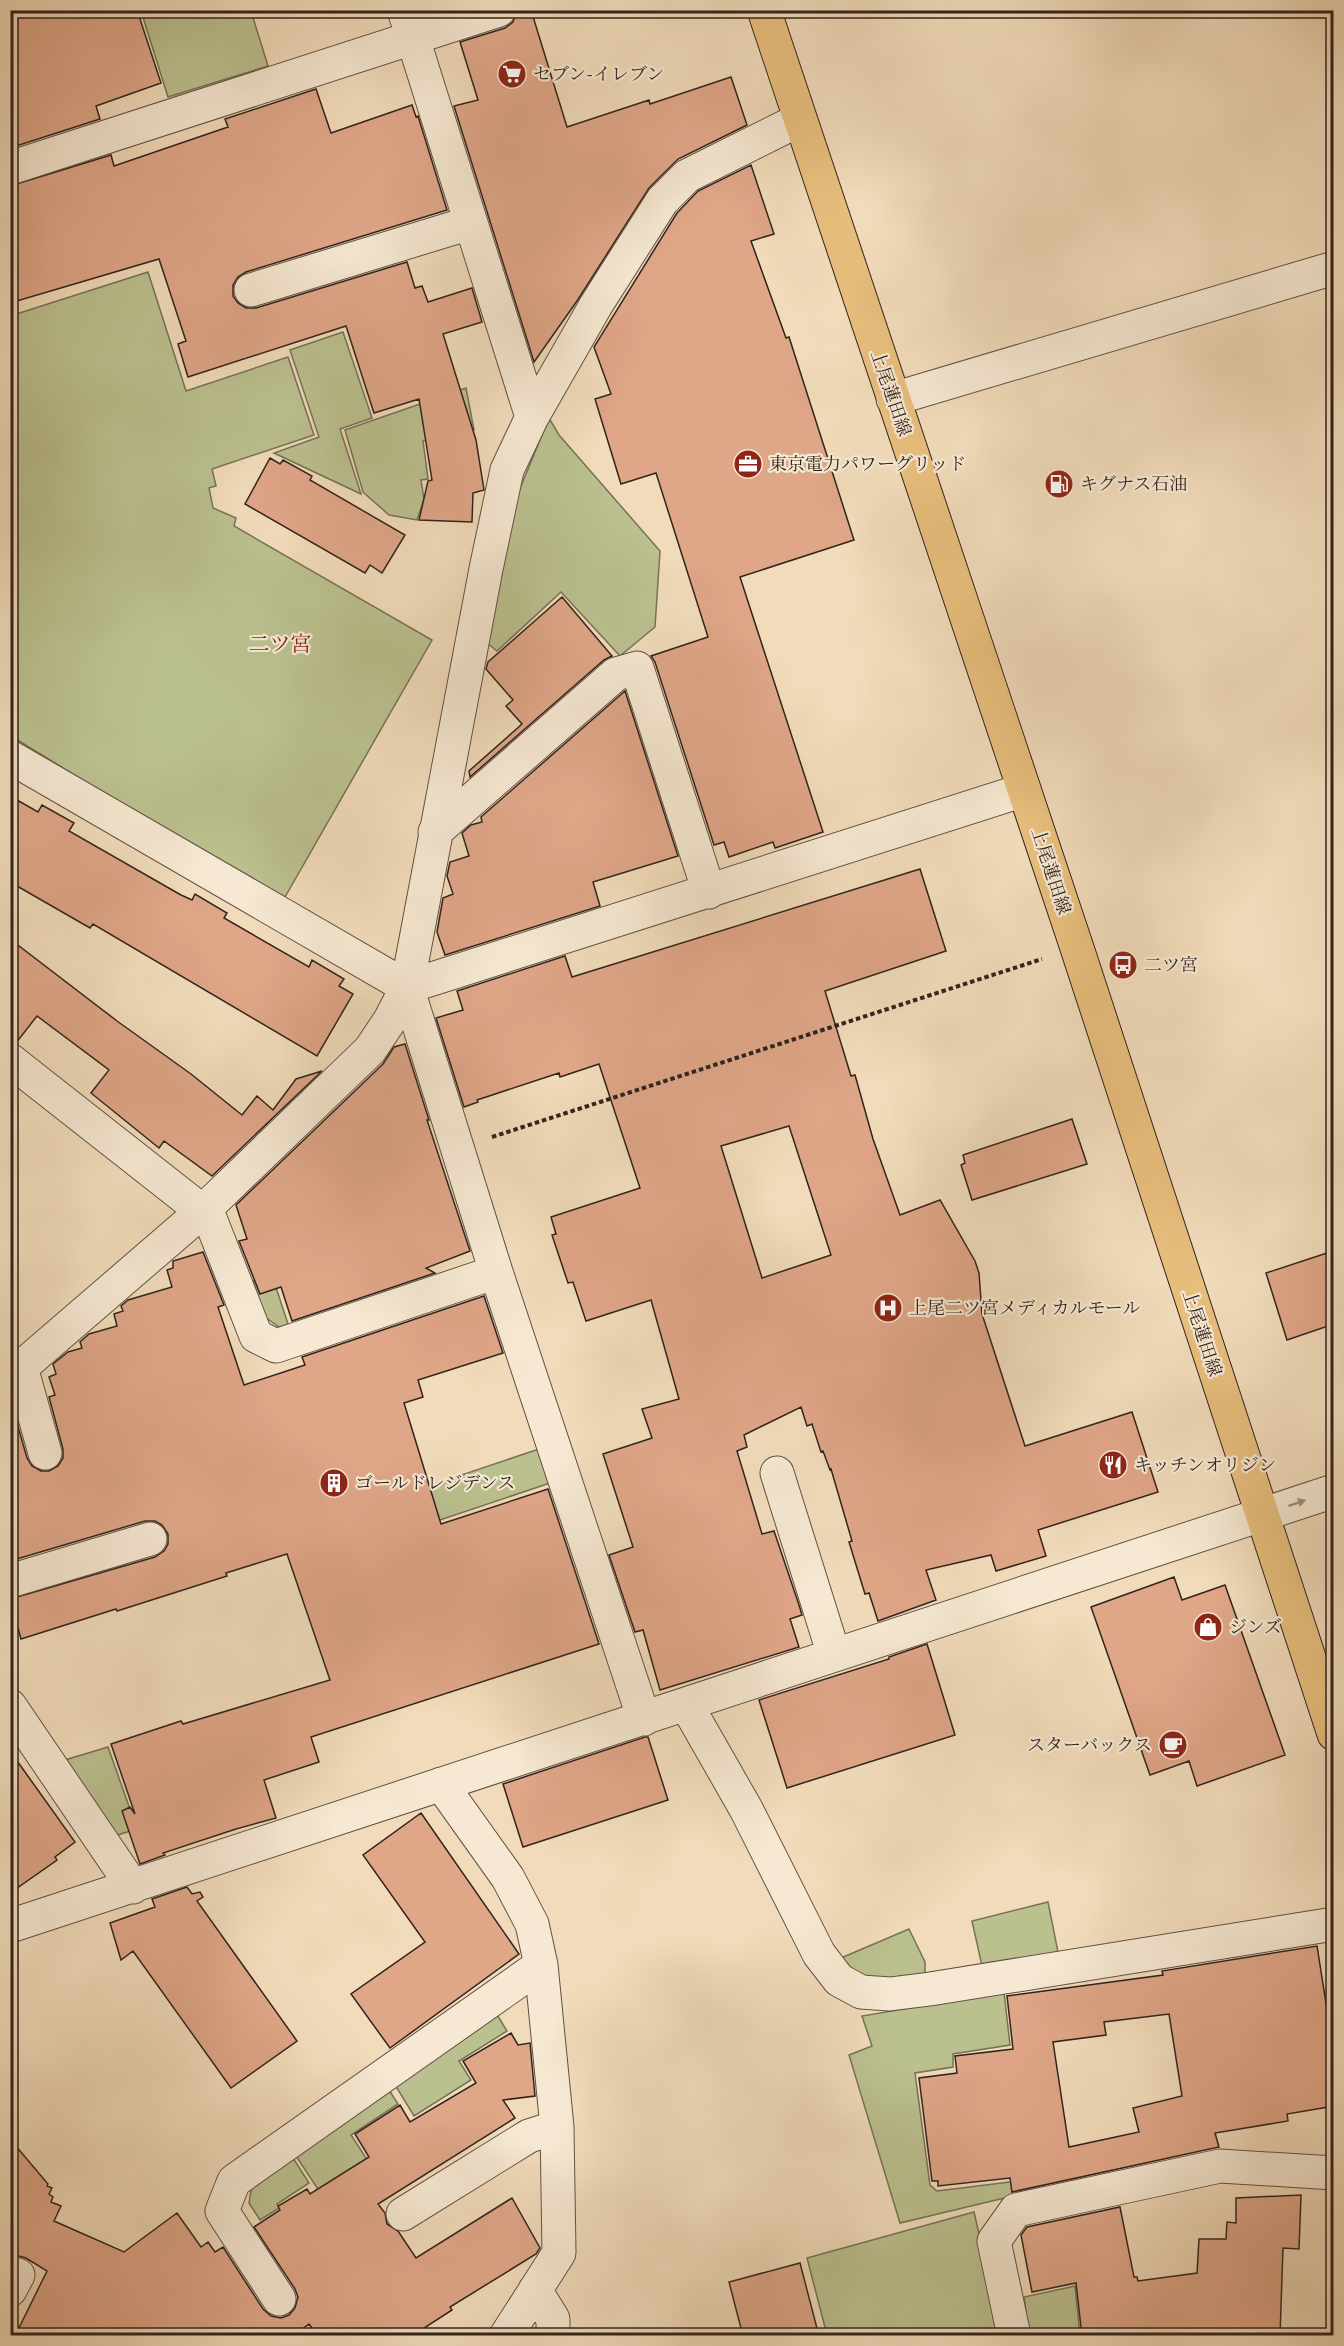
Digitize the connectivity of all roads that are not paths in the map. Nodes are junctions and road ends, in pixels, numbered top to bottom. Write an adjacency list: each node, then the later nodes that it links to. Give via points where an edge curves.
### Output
1 (499, 10): 3 (street)
2 (764, 10): 4 (main road, 上尾蓮田線)
3 (409, 25): 5 (street); 6 (street)
4 (799, 120): 9 (main road, 上尾蓮田線); 10 (street, via 687,176 674,187 596,305)
5 (10, 168)
6 (470, 223): 8 (street); 10 (street)
7 (1334, 268): 9 (street)
8 (251, 290)
9 (893, 399): 12 (main road, 上尾蓮田線)
10 (532, 417): 13 (street, via 507,470)
11 (10, 757): 15 (street)
12 (1024, 790): 14 (street); 23 (main road, 上尾蓮田線)
13 (435, 832): 14 (street, via 616,674 637,668); 15 (street)
14 (709, 892): 15 (street)
15 (407, 987): 17 (street, via 370,1050); 18 (street)
16 (10, 1060): 17 (street)
17 (204, 1210): 18 (street, via 256,1336 276,1346); 19 (street)
18 (496, 1272): 29 (street)
19 (16, 1372): 20 (street)
20 (45, 1453)
21 (777, 1473): 26 (street)
22 (1334, 1491): 23 (street, one-way to 22)
23 (1261, 1515): 26 (street); 30 (main road, 上尾蓮田線)
24 (150, 1539): 25 (street)
25 (10, 1581)
26 (834, 1655): 27 (street)
27 (686, 1704): 29 (street); 33 (street, via 746,1809 819,1954 839,1980 861,1992 890,1994 930,1989)
28 (10, 1706): 32 (street)
29 (644, 1719): 31 (street)
30 (1334, 1734)
31 (441, 1784): 32 (street); 35 (street, via 508,1878 532,1924)
32 (133, 1887): 34 (street)
33 (1334, 1924)
34 (10, 1926)
35 (541, 1965): 36 (street); 40 (street, via 234,2181 222,2211)
36 (556, 2127): 38 (street, via 530,2136); 39 (street, via 559,2253)
37 (1334, 2173): 43 (street, via 1220,2166 1016,2210 994,2241)
38 (403, 2214)
39 (535, 2290): 41 (street); 42 (street, via 553,2319)
40 (279, 2299)
41 (506, 2336)
42 (553, 2336)
43 (1014, 2336)

